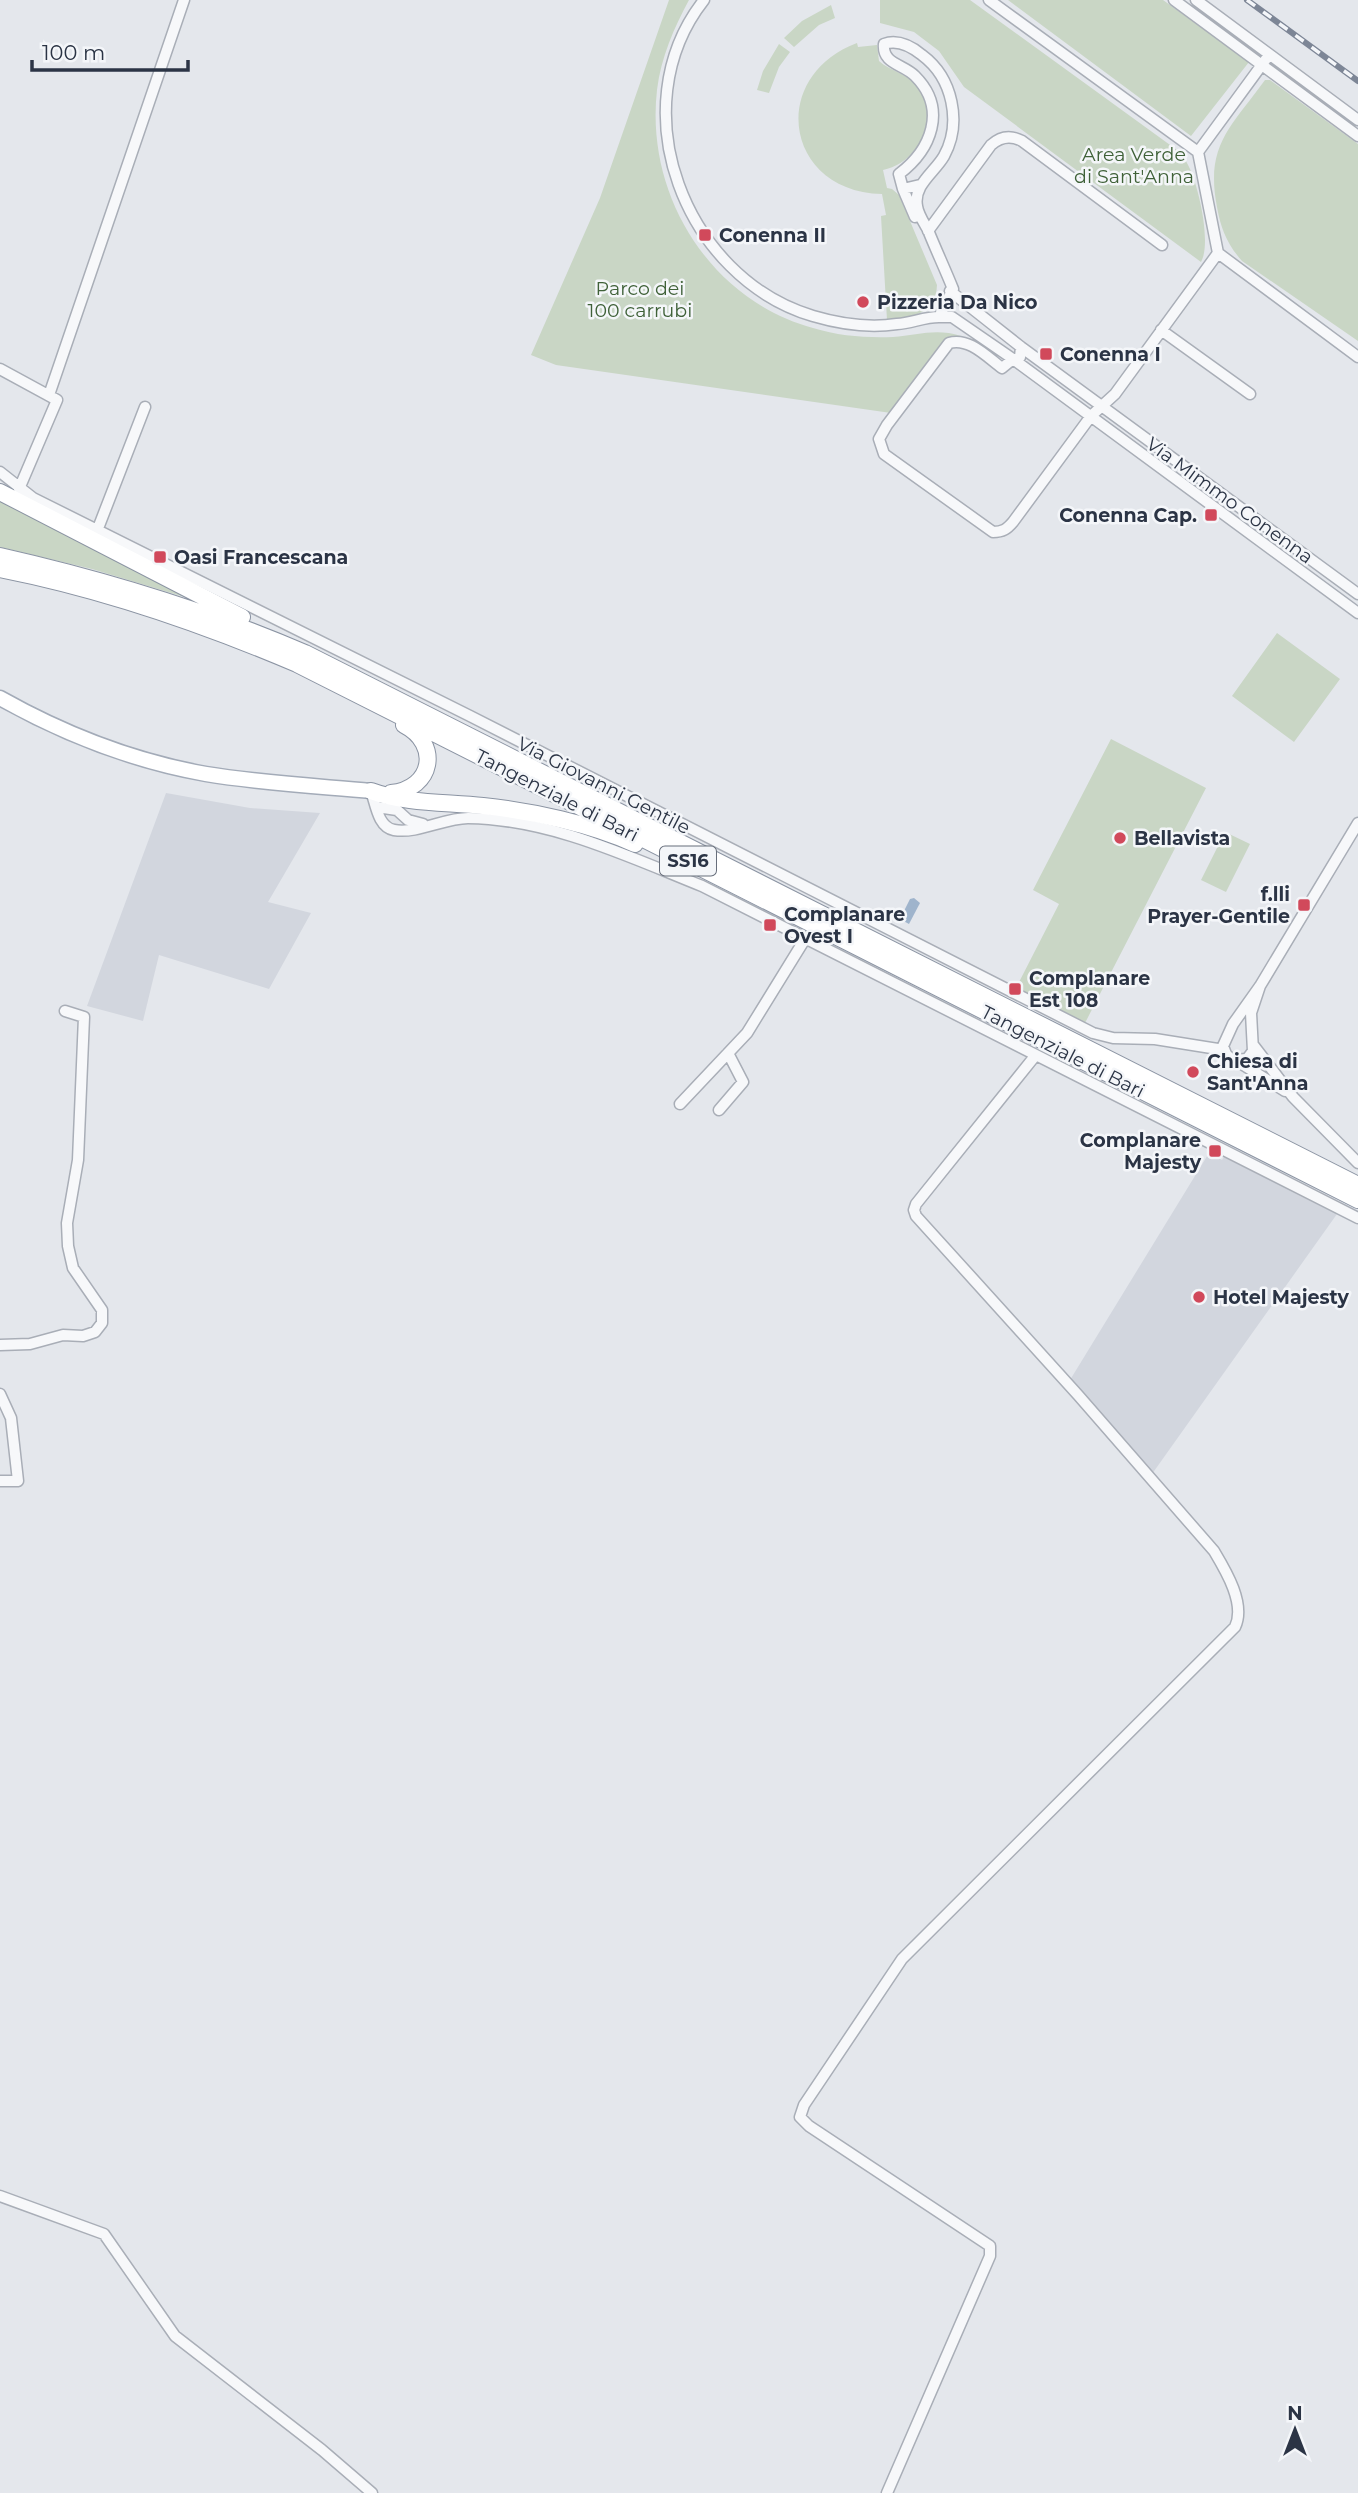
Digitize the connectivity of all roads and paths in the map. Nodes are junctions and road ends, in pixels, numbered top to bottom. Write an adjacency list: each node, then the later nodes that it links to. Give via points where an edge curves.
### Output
1 (184, 0): 26 (street)
2 (705, 0): 17 (street, via 678,50 668,92 667,123 677,183 716,252 754,286 811,315 886,326)
3 (989, 0): 10 (street)
4 (1174, 0): 7 (street)
5 (1196, 0): 6 (street)
6 (1269, 55): 7 (street); 8 (street)
7 (1261, 65): 9 (street); 10 (street)
8 (1358, 120)
9 (1358, 136)
10 (1198, 152): 15 (street)
11 (920, 185): 12 (street); 12 (street, via 950,144 951,99 930,61 892,41 884,44 883,52 924,86 932,114 928,141 899,174); 13 (street, via 916,205)
12 (903, 189): 16 (street, Via Mimmo Conenna)
13 (928, 231): 14 (street, via 991,145 1011,137); 16 (street)
14 (1163, 245)
15 (1218, 253): 18 (street); 20 (street)
16 (952, 294): 17 (street); 19 (street, Via Mimmo Conenna)
17 (939, 317): 21 (street, Via Mimmo Conenna, via 952,317)
18 (1161, 330): 25 (street); 28 (street)
19 (1021, 347): 21 (street, via 1020,357); 22 (street, Via Mimmo Conenna)
20 (1358, 357)
21 (1013, 359): 24 (street, Via Mimmo Conenna); 29 (street, via 1002,368 966,343 949,343 882,431 879,439 884,454 986,529 1000,532 1013,522)
22 (1043, 362): 24 (street, via 1036,367); 28 (street, Via Mimmo Conenna)
23 (0, 369): 26 (street)
24 (1037, 377): 29 (street, Via Mimmo Conenna)
25 (1250, 394)
26 (49, 395): 31 (street, via 57,400)
27 (145, 407): 34 (street)
28 (1103, 407): 29 (street); 33 (street, Via Mimmo Conenna)
29 (1091, 416): 36 (street, Via Mimmo Conenna)
30 (0, 472): 31 (street, Via Giovanni Gentile)
31 (19, 489): 34 (street, Via Giovanni Gentile)
32 (0, 492): 42 (highway)
33 (1270, 530): 35 (street, Via Mimmo Conenna); 36 (street)
34 (97, 531): 54 (street, Via Giovanni Gentile, via 1093,1033)
35 (1286, 541): 37 (street); 40 (street, Via Mimmo Conenna)
36 (1263, 542): 37 (street, Via Mimmo Conenna)
37 (1277, 553): 41 (street, Via Mimmo Conenna)
38 (0, 556): 42 (highway, Tangenziale di Bari / SS16, via 186,606)
39 (0, 569): 43 (highway, Tangenziale di Bari / SS16, via 183,619)
40 (1358, 594)
41 (1358, 613)
42 (305, 653): 62 (highway, Tangenziale di Bari / SS16)
43 (344, 686): 45 (highway, via 357,701 419,735 428,753 425,772 413,787); 48 (highway, Tangenziale di Bari / SS16)
44 (0, 698): 45 (main road, via 91,742 175,768)
45 (374, 799): 47 (street, via 408,820); 47 (street, via 380,819 393,830); 48 (highway, SS16, via 487,806 535,815 617,837 670,860)
46 (1358, 823): 50 (street)
47 (429, 825): 49 (street, via 466,818 568,835 702,886)
48 (685, 860): 63 (highway, Tangenziale di Bari / SS16)
49 (805, 939): 55 (street, via 747,1033); 56 (street)
50 (1260, 986): 52 (street); 53 (street, via 1251,1013)
51 (65, 1011): 65 (street, via 84,1017 78,1160 66,1223 68,1246 73,1268 102,1310 102,1323 83,1336)
52 (1228, 1034): 53 (street, via 1248,1034); 54 (street)
53 (1253, 1042): 57 (street, via 1247,1059); 58 (street)
54 (1224, 1050): 57 (street)
55 (728, 1053): 59 (street); 60 (street, via 743,1082)
56 (1035, 1056): 64 (street); 70 (street, via 916,1204 916,1216 1214,1552 1234,1593 1239,1618 902,1959 804,2105 800,2117 809,2126 990,2246 990,2256)
57 (1237, 1061): 58 (street)
58 (1293, 1097): 61 (street)
59 (680, 1104)
60 (719, 1110)
61 (1358, 1163)
62 (1358, 1185)
63 (1358, 1200)
64 (1358, 1218)
65 (0, 1345)
66 (0, 1394): 67 (street, via 11,1418 18,1481)
67 (0, 1481)
68 (0, 2196): 69 (street, via 104,2234 175,2336)
69 (372, 2493)
70 (887, 2493)

